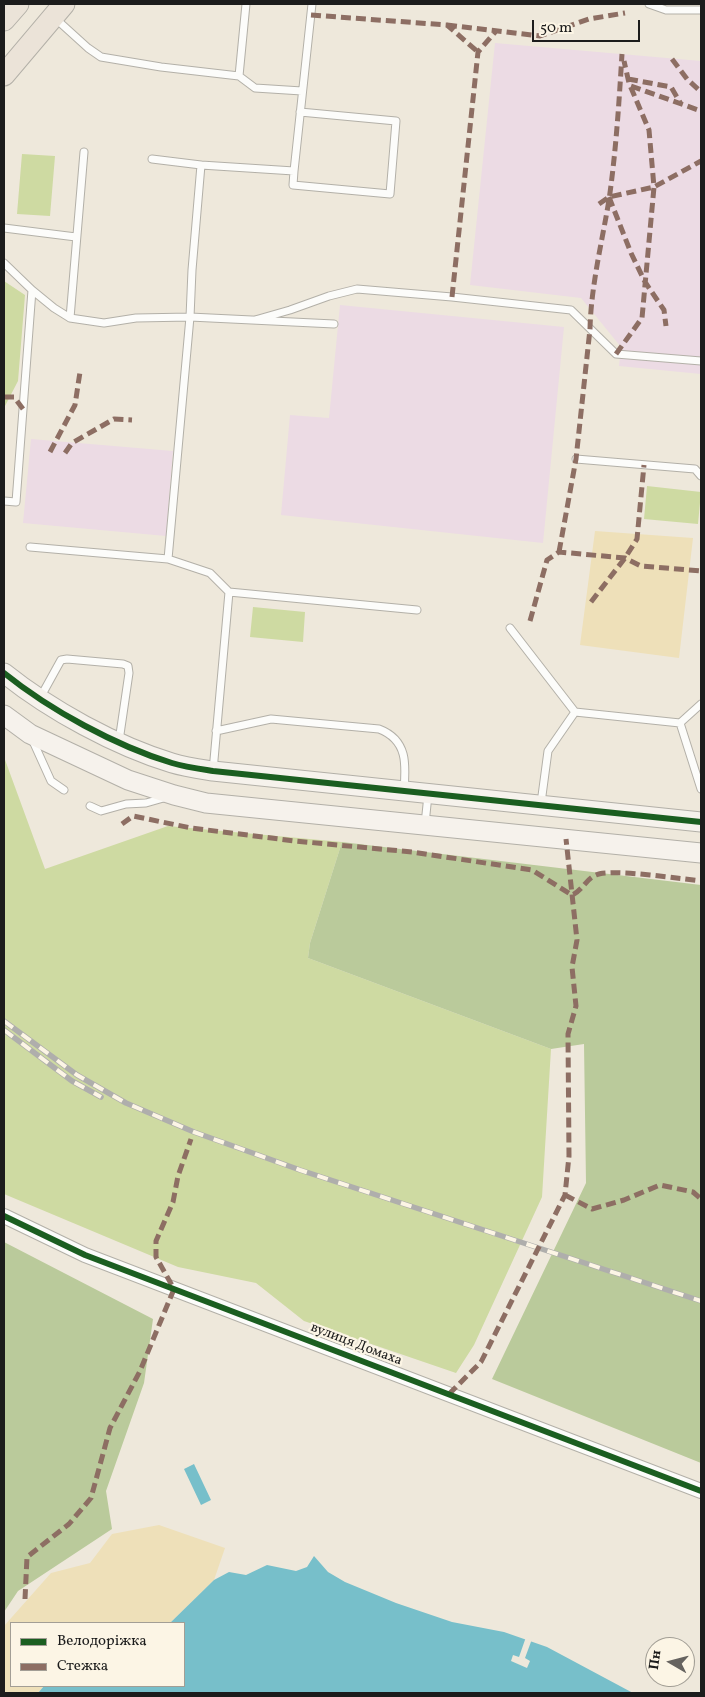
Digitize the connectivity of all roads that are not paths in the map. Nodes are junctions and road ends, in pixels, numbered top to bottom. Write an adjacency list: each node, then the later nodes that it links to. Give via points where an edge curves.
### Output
1 (18, 4): 7 (main road)
2 (246, 4): 9 (lane)
3 (312, 4): 10 (lane)
4 (649, 4): 6 (lane, via 666,10)
5 (59, 10): 8 (main road); 9 (lane, via 88,48 101,57)
6 (701, 10)
7 (4, 20)
8 (4, 75)
9 (239, 76): 10 (lane, via 255,88)
10 (302, 90): 11 (lane)
11 (300, 112): 15 (lane); 15 (lane, via 396,121 390,194 293,185)
12 (84, 152): 17 (lane)
13 (152, 160): 14 (lane)
14 (201, 165): 15 (lane); 20 (lane)
15 (294, 171)
16 (4, 228): 17 (lane)
17 (76, 237): 21 (lane)
18 (4, 263): 19 (lane)
19 (32, 290): 21 (lane); 27 (lane, via 16,502)
20 (190, 317): 21 (lane, via 136,318 104,324); 22 (lane); 29 (lane)
21 (70, 318)
22 (255, 320): 23 (lane); 24 (lane, via 357,289 452,297 571,310 616,354)
23 (334, 324)
24 (701, 361)
25 (576, 459): 26 (lane, via 695,469)
26 (701, 476)
27 (4, 501)
28 (30, 547): 29 (lane)
29 (168, 559): 30 (lane, via 210,573)
30 (229, 592): 31 (lane); 39 (lane)
31 (417, 610)
32 (510, 628): 36 (lane)
33 (4, 673): 34 (street)
34 (40, 698): 41 (street); 41 (lane, via 61,660 128,666)
35 (701, 704): 38 (lane)
36 (575, 712): 38 (lane); 49 (lane, via 548,751)
37 (4, 715): 40 (street)
38 (680, 723): 43 (lane)
39 (216, 731): 42 (lane); 45 (lane, via 271,719 386,732 404,755)
40 (30, 734): 44 (lane, via 51,781); 47 (street, via 128,780)
41 (119, 742): 42 (street, via 174,764)
42 (213, 771): 45 (street)
43 (701, 789)
44 (64, 790)
45 (404, 790): 46 (street)
46 (428, 794): 49 (street); 51 (lane)
47 (174, 795): 48 (lane, via 101,811); 51 (street, via 206,803)
48 (90, 806)
49 (541, 806): 50 (street)
50 (701, 822)
51 (425, 824): 52 (street)
52 (701, 853)
53 (4, 1216): 54 (street, вулиця Домаха, via 85,1255)
54 (701, 1491)

